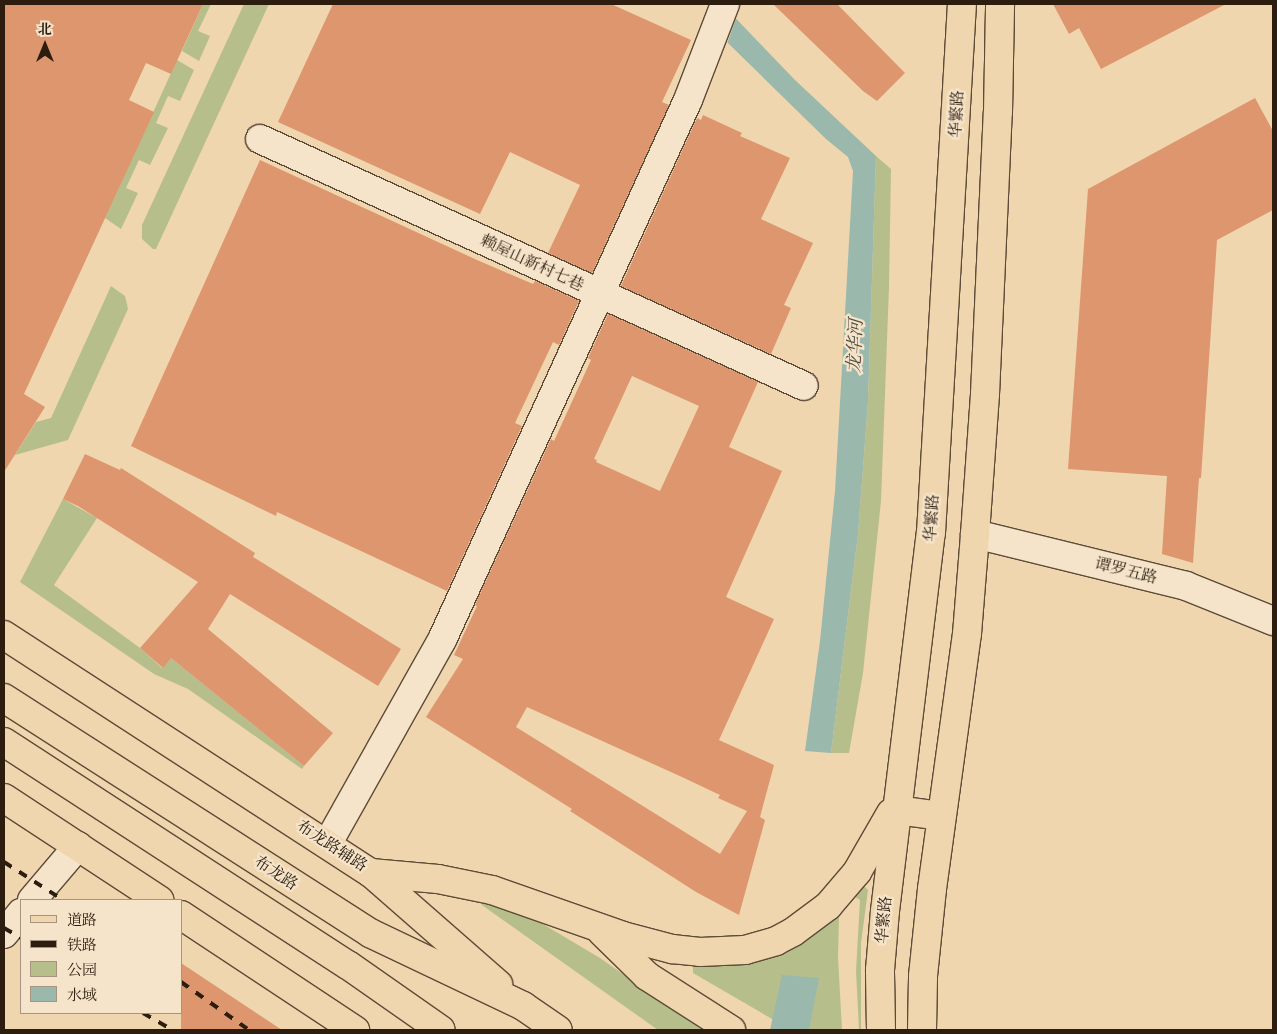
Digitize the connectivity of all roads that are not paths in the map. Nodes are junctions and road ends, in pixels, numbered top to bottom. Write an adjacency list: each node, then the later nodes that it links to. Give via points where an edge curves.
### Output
1 (725, 4): 5 (street, via 688,100)
2 (962, 4): 13 (main road, 华繁路, via 932,533)
3 (1000, 4): 7 (main road, via 985,394)
4 (260, 139): 5 (street, 赖屋山新村七巷)
5 (600, 294): 6 (street, 赖屋山新村七巷); 15 (street, via 442,640)
6 (804, 386)
7 (975, 534): 8 (street, 谭罗五路, via 1186,586); 14 (main road, via 968,634)
8 (1273, 621)
9 (4, 635): 15 (main road, 布龙路辅路)
10 (4, 698): 24 (main road, 布龙路, via 370,933)
11 (4, 742): 26 (main road, via 348,965)
12 (4, 798): 16 (main road)
13 (898, 801): 14 (main road); 22 (main road, via 847,885 816,915 776,941 744,950 700,952 650,945); 29 (main road, 华繁路, via 880,970)
14 (941, 816): 30 (main road, via 923,976)
15 (328, 843): 17 (main road, 布龙路辅路)
16 (78, 846): 18 (street); 19 (main road)
17 (371, 873): 22 (main road, 布龙路辅路, via 409,875 492,890); 24 (main road)
18 (33, 899)
19 (158, 899)
20 (20, 914): 23 (street)
21 (182, 916): 25 (main road)
22 (597, 927): 28 (main road, 布龙路辅路, via 647,976)
23 (4, 934)
24 (523, 1006): 27 (main road, 布龙路)
25 (355, 1030)
26 (441, 1030)
27 (558, 1030)
28 (731, 1030)
29 (881, 1030)
30 (922, 1030)

